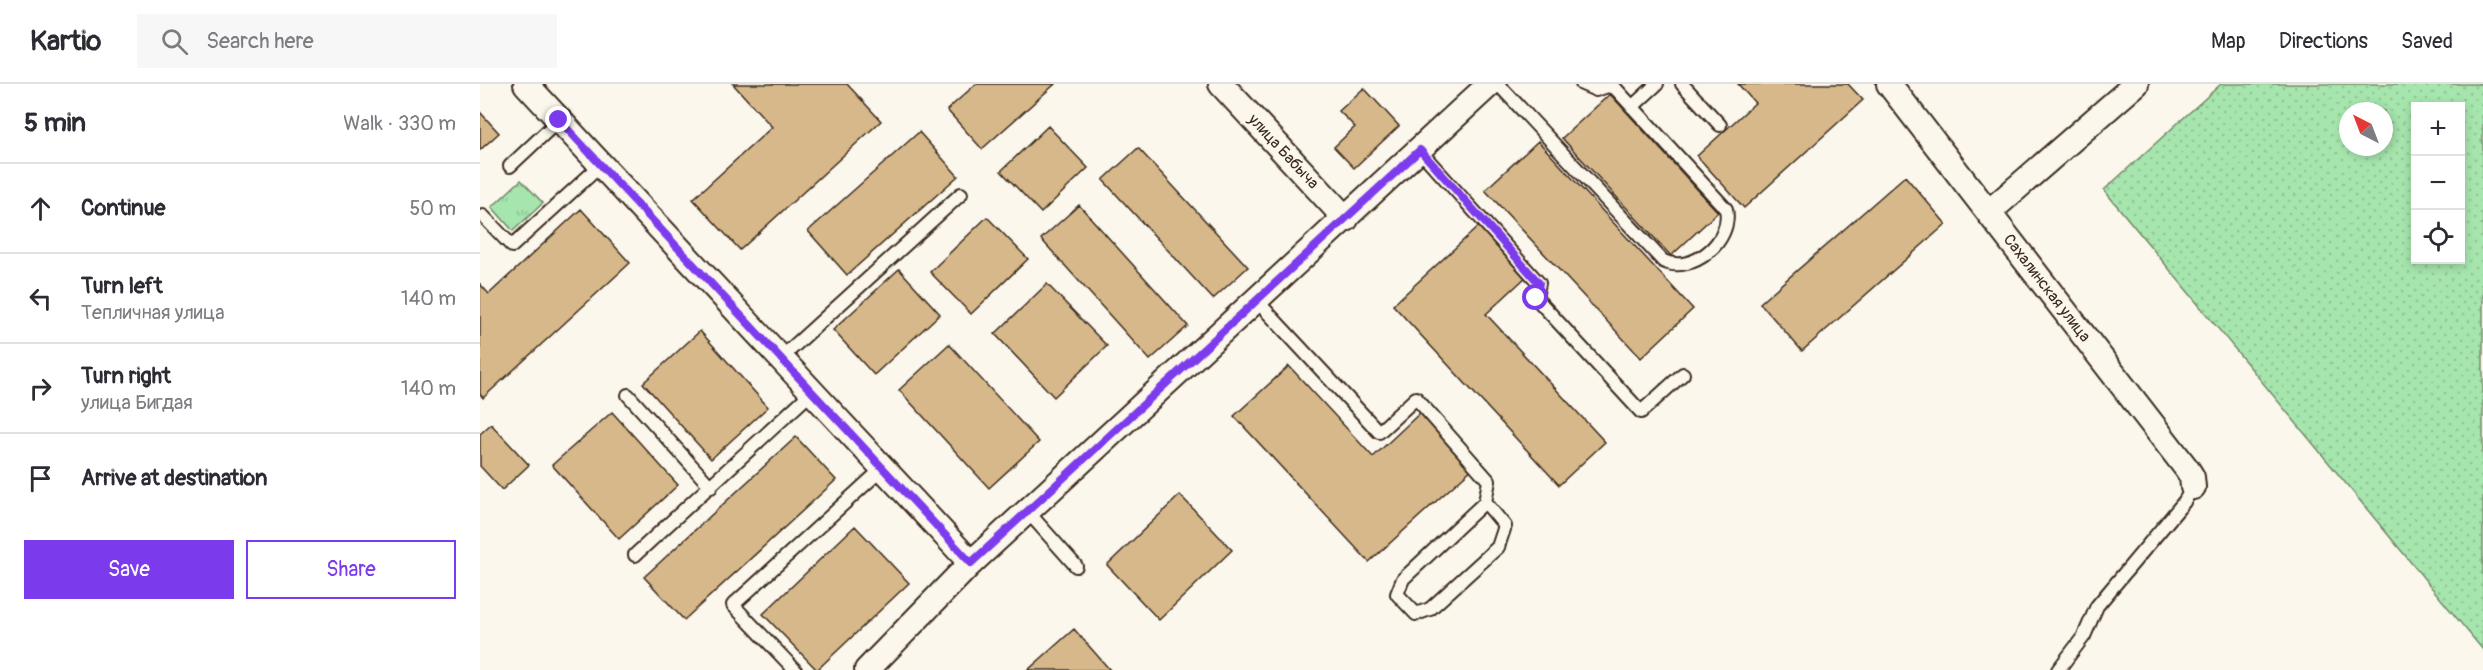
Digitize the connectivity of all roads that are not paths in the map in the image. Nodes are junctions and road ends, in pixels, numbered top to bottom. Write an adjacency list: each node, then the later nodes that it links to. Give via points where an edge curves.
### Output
1 (526, 84): 11 (street)
2 (1221, 84): 19 (street, улица Бабыча)
3 (1490, 84): 13 (street)
4 (1498, 84): 10 (lane, via 1663,261 1673,266 1687,265 1713,246 1728,219 1726,209)
5 (1582, 84): 10 (lane, via 1596,90 1608,86 1616,89)
6 (1657, 84): 10 (lane)
7 (1682, 84): 12 (lane)
8 (2136, 84): 17 (street)
9 (1897, 87): 17 (street, Сахалинская улица)
10 (1632, 107)
11 (559, 120): 14 (street); 15 (lane)
12 (1720, 125)
13 (1420, 150): 19 (street); 22 (lane, via 1539,283 1536,298 1641,412)
14 (601, 165): 18 (lane, via 512,246); 21 (street)
15 (510, 166)
16 (961, 194): 21 (lane)
17 (1989, 212): 27 (street, Сахалинская улица, via 2187,469)
18 (483, 216)
19 (1346, 219): 20 (street)
20 (1257, 302): 28 (lane, via 1379,432 1416,398 1489,481); 29 (street)
21 (781, 358): 23 (street)
22 (1683, 374)
23 (812, 392): 25 (street); 26 (lane)
24 (628, 395): 26 (lane)
25 (883, 468): 31 (street); 33 (lane, via 733,605)
26 (711, 487): 30 (lane)
27 (2193, 487): 35 (lane, via 2097,606 2084,636)
28 (1485, 502): 28 (lane, via 1402,579 1397,594 1416,614 1430,609 1498,547 1505,526)
29 (1028, 512): 31 (street); 32 (lane)
30 (635, 555)
31 (971, 563): 34 (street)
32 (1076, 566)
33 (795, 670)
34 (867, 670)
35 (2058, 670)

